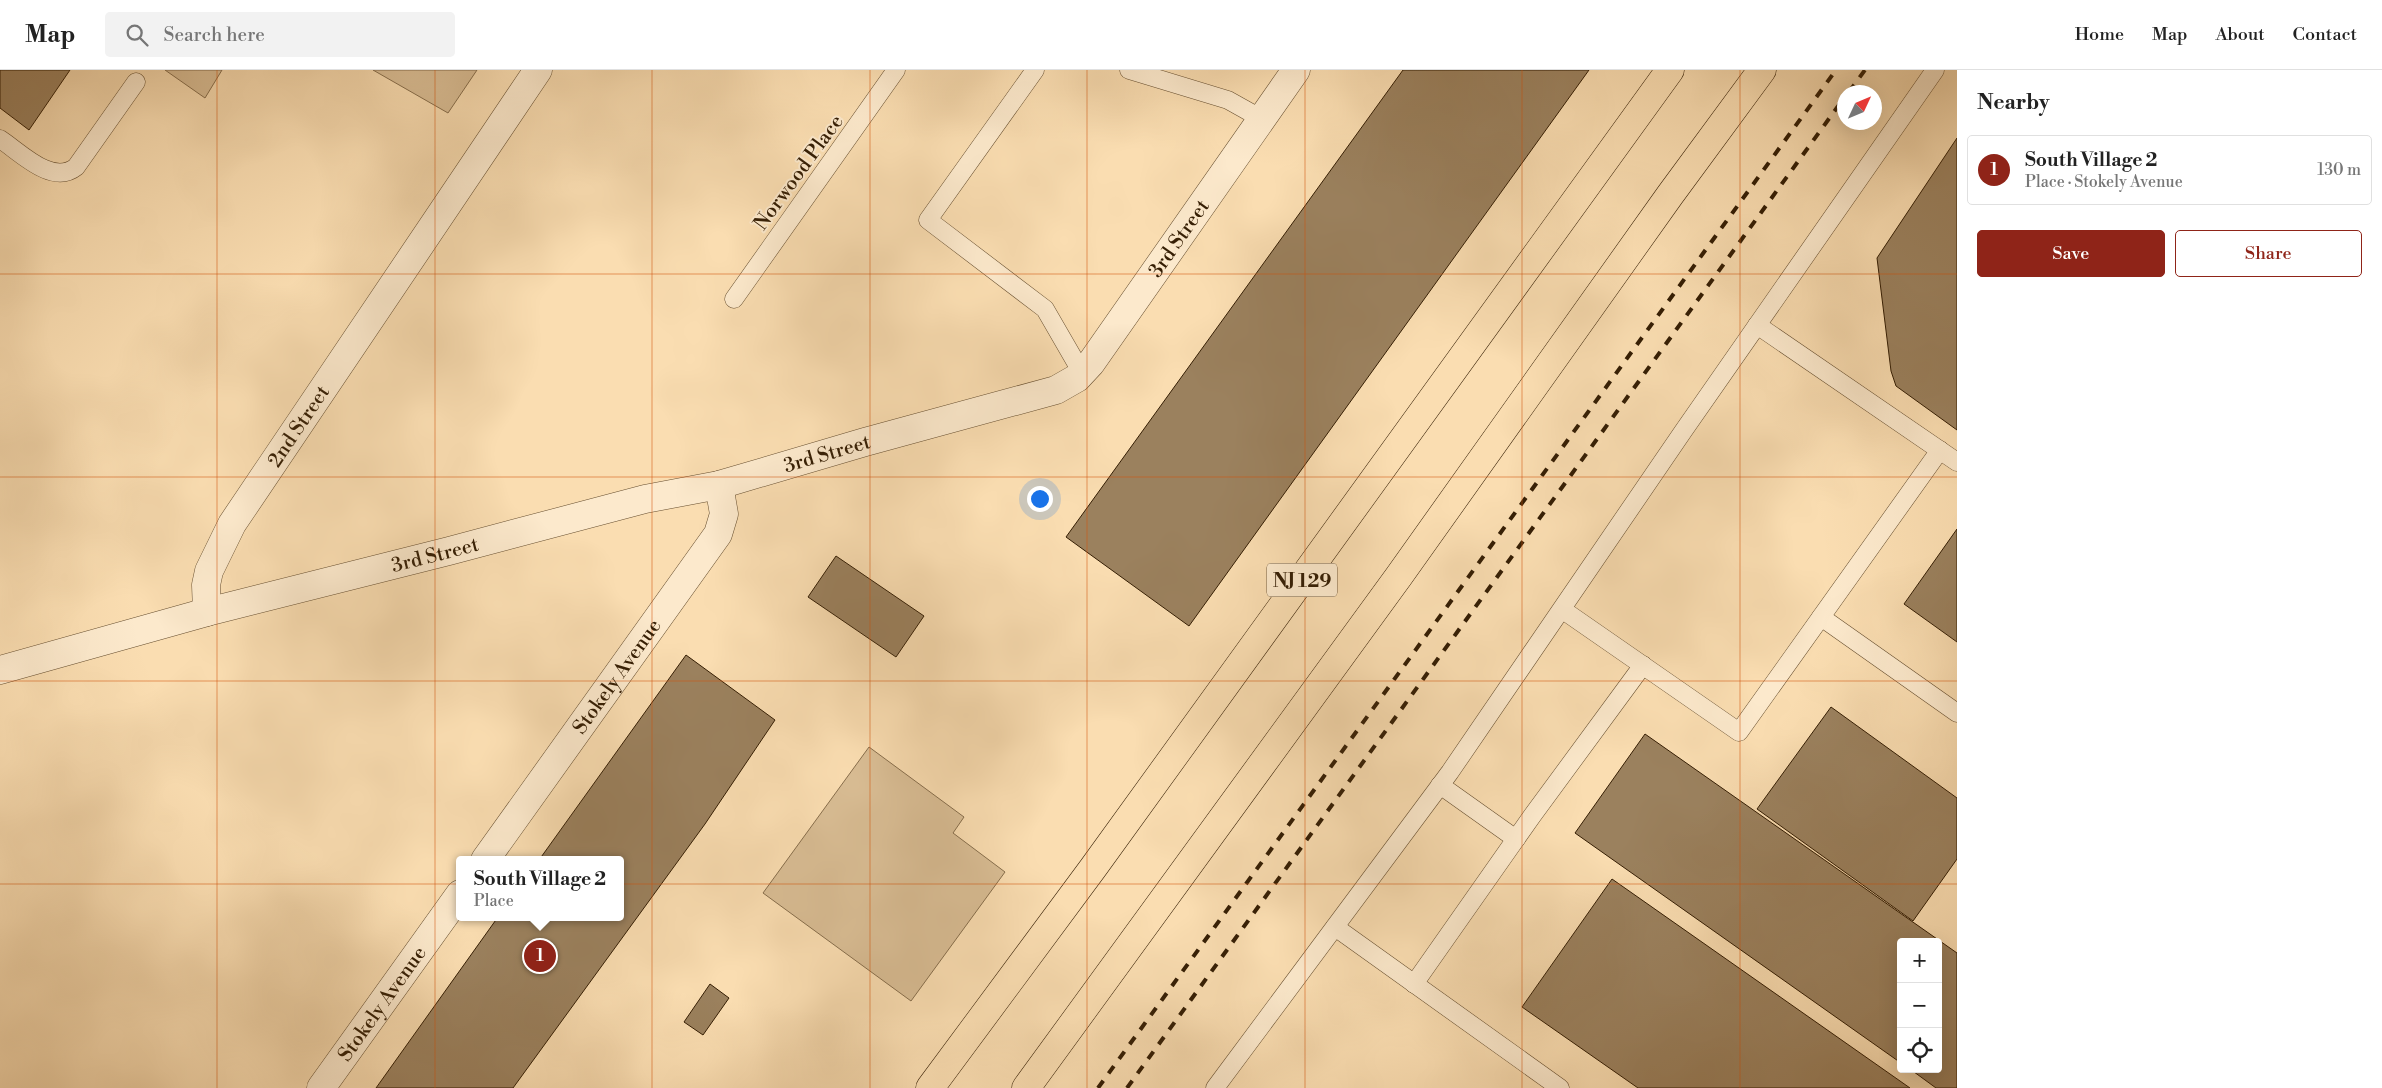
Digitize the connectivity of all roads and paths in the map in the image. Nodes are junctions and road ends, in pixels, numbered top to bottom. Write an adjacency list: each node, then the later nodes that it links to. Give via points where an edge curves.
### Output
1 (538, 70): 19 (street, 2nd Street, via 232,524 209,571 206,585)
2 (896, 70): 12 (lane, Norwood Place)
3 (1035, 70): 14 (lane, via 928,220 1045,309)
4 (1130, 70): 10 (lane, via 1228,100)
5 (1296, 70): 10 (street, 3rd Street)
6 (1670, 70): 31 (highway, NJ 129)
7 (1762, 70): 32 (highway)
8 (1935, 70): 13 (lane)
9 (136, 82): 11 (lane, via 69,173 47,171)
10 (1262, 119): 14 (street, 3rd Street)
11 (0, 138)
12 (734, 299)
13 (1757, 325): 15 (lane); 18 (lane)
14 (1082, 373): 17 (street, 3rd Street, via 1056,390)
15 (1940, 450): 16 (lane); 20 (lane)
16 (1957, 462)
17 (719, 485): 19 (street, 3rd Street, via 644,499); 26 (street, Stokely Avenue, via 724,514 718,534)
18 (1563, 610): 21 (lane); 24 (lane)
19 (208, 612): 22 (street)
20 (1821, 617): 21 (lane, via 1739,732); 23 (lane)
21 (1643, 665): 25 (lane)
22 (0, 670)
23 (1957, 713)
24 (1440, 786): 25 (lane); 28 (lane)
25 (1516, 839): 29 (lane)
26 (488, 856)
27 (456, 900): 30 (street, Stokely Avenue)
28 (1335, 927): 29 (lane); 33 (lane)
29 (1414, 984): 34 (lane)
30 (321, 1088)
31 (930, 1088)
32 (1026, 1088)
33 (1215, 1088)
34 (1560, 1088)

